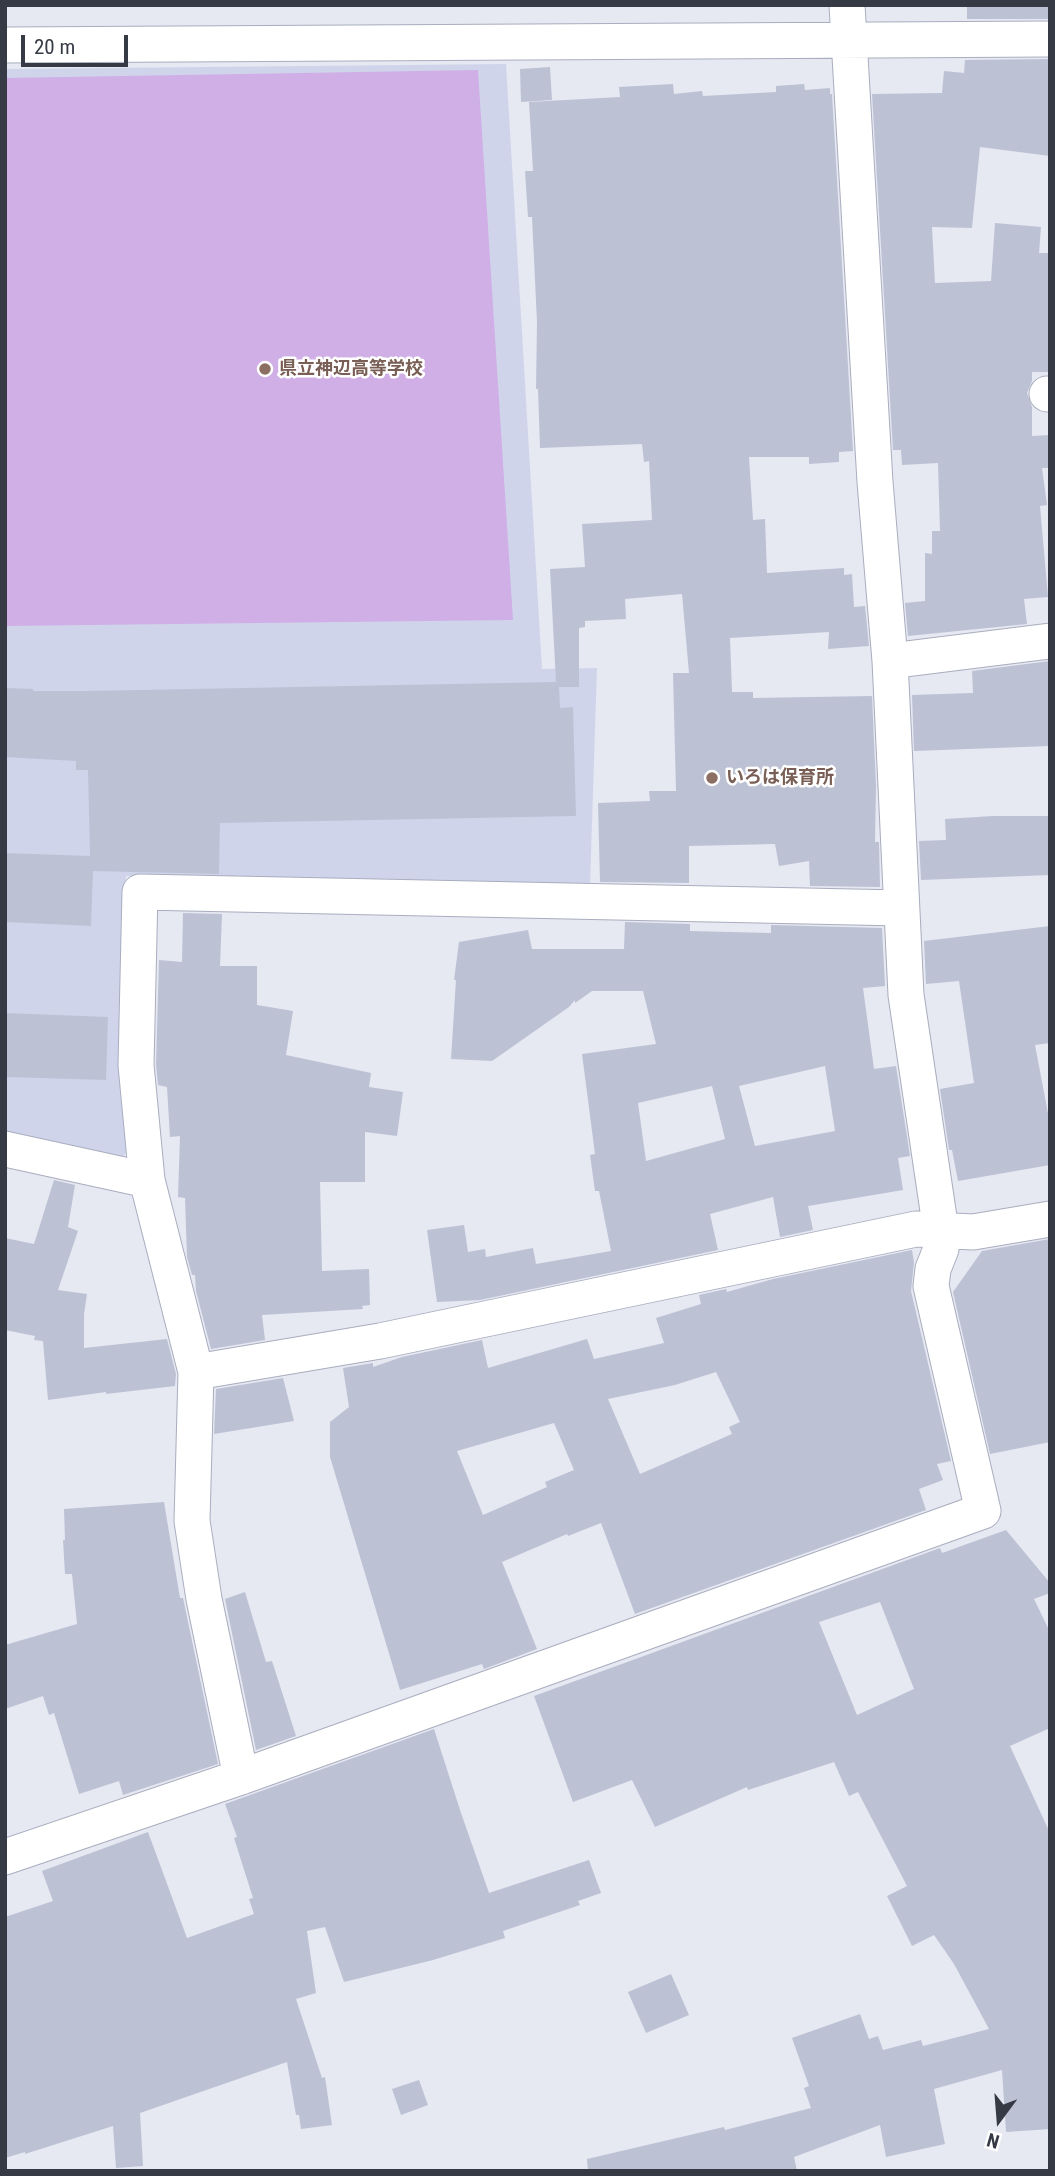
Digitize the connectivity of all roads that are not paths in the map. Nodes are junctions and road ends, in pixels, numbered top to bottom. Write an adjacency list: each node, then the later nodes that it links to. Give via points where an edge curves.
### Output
1 (847, 5): 3 (street)
2 (1050, 39): 3 (street)
3 (849, 40): 4 (street); 6 (street)
4 (5, 45)
5 (1050, 641): 6 (street)
6 (890, 660): 7 (street)
7 (901, 908): 9 (street, via 140,892 136,1065); 11 (street, via 906,995)
8 (5, 1149): 9 (street)
9 (147, 1180): 12 (street)
10 (1050, 1219): 11 (street, via 973,1232)
11 (941, 1231): 12 (street, via 916,1229 380,1341); 13 (street, via 931,1286 983,1511)
12 (196, 1372): 13 (street, via 192,1521)
13 (241, 1777): 14 (street)
14 (5, 1857)

